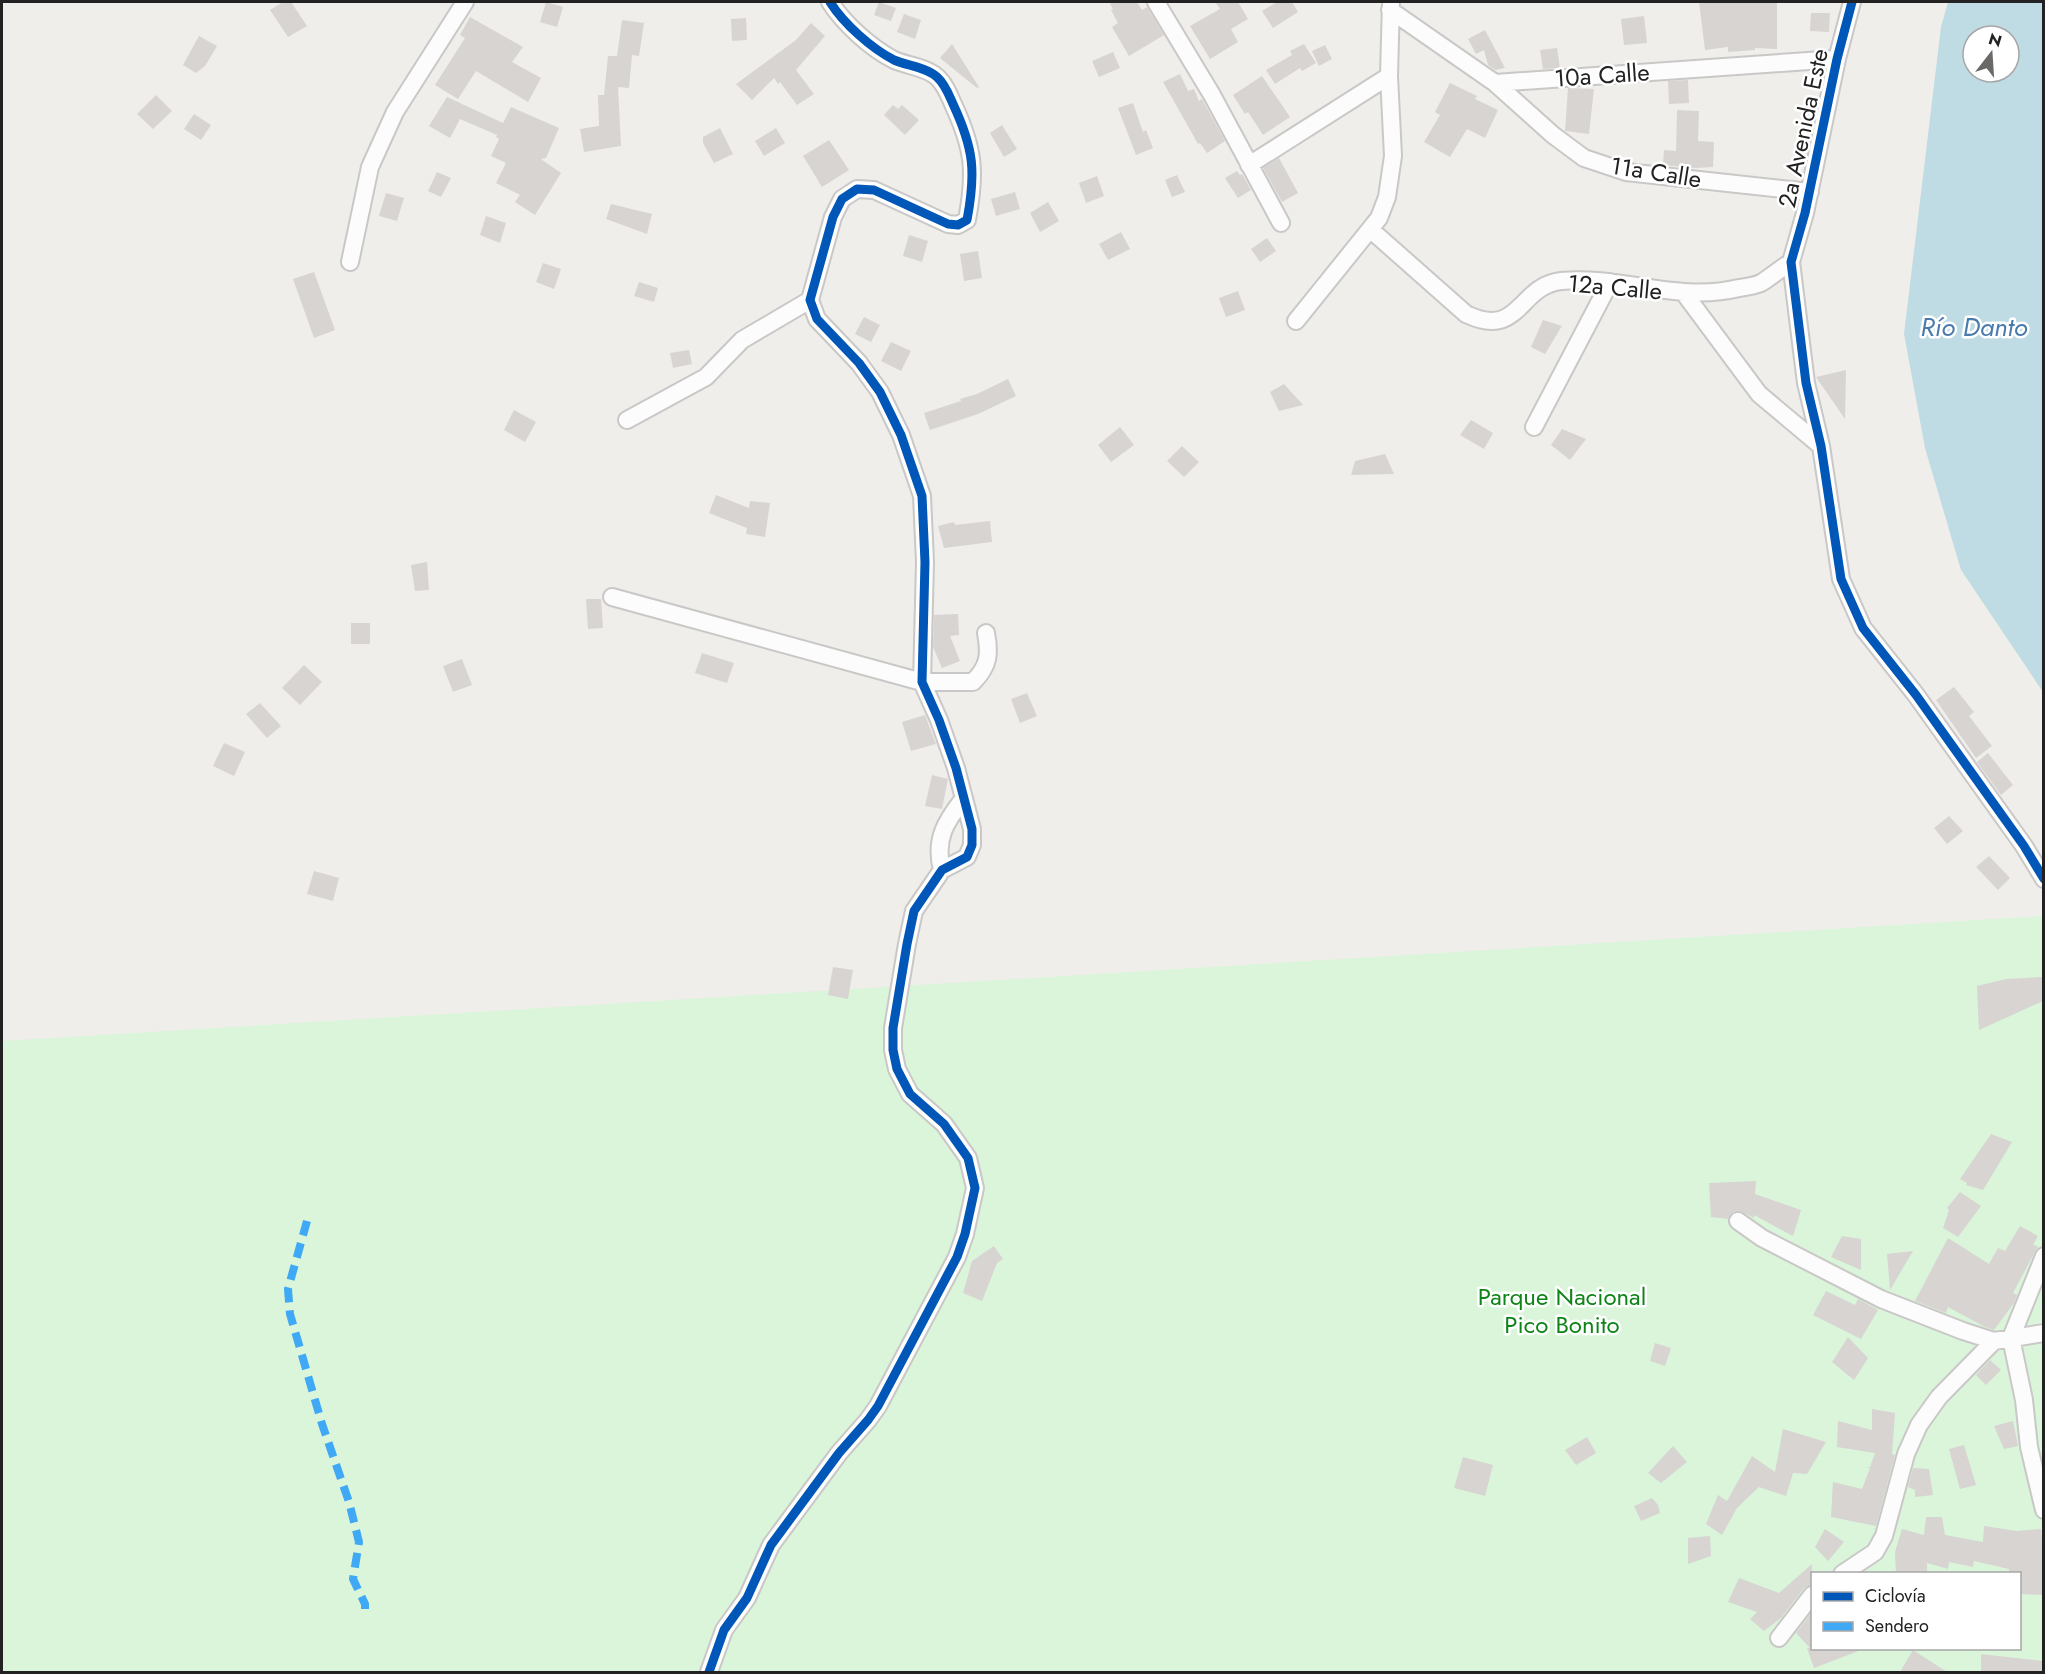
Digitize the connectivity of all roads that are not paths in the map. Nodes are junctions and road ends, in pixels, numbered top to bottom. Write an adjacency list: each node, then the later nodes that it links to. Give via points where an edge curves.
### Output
1 (465, 2): 13 (street, via 395,112 370,167)
2 (830, 2): 17 (street, via 872,45 895,60 937,76 945,86 968,141 972,159 971,197 967,220 958,225 874,190 857,189 842,199 833,217)
3 (1156, 2): 9 (street)
4 (1852, 2): 6 (street, 2a Avenida Este)
5 (1391, 6): 7 (street); 8 (street)
6 (1837, 59): 8 (street, 10a Calle); 10 (street, 2a Avenida Este)
7 (1389, 76): 9 (street); 12 (street, via 1393,156 1387,197)
8 (1495, 83): 10 (street, 11a Calle, via 1584,158 1626,172)
9 (1249, 165): 11 (street)
10 (1809, 192): 14 (street, 2a Avenida Este)
11 (1281, 223)
12 (1371, 230): 15 (street, 12a Calle, via 1466,314 1479,320 1505,319 1546,284); 18 (street)
13 (350, 262)
14 (1791, 262): 16 (street, 12a Calle, via 1759,284 1723,292); 21 (street, via 1806,383)
15 (1610, 282): 16 (street, 12a Calle); 20 (street)
16 (1684, 294): 21 (street, via 1759,394)
17 (810, 300): 19 (street, via 742,340 706,376); 24 (street, via 817,319 860,363 880,392 901,435 922,496)
18 (1296, 321)
19 (627, 420)
20 (1534, 427)
21 (1821, 446): 27 (street, via 1841,579 1863,628 1957,751)
22 (612, 597): 24 (street)
23 (986, 633): 24 (street, via 989,650 981,674 973,682)
24 (922, 682): 25 (street, via 939,720)
25 (964, 798): 26 (street, via 941,833 938,854); 26 (street, via 972,845 967,857)
26 (942, 870): 38 (street, via 914,911 893,1028 893,1050 897,1069 910,1094 944,1125 968,1158 975,1188 965,1234 957,1257 878,1406 771,1545 747,1598 724,1630)
27 (2043, 879)
28 (1738, 1221): 32 (street, via 1762,1238 1881,1299)
29 (2043, 1256): 31 (street)
30 (2043, 1333): 31 (street)
31 (2011, 1338): 32 (street); 33 (street)
32 (1994, 1341): 35 (street, via 1939,1397 1919,1425 1906,1454 1884,1536 1875,1552)
33 (2037, 1454): 34 (street)
34 (2043, 1510)
35 (1845, 1572)
36 (1811, 1596): 37 (street)
37 (1779, 1638)
38 (709, 1672)

